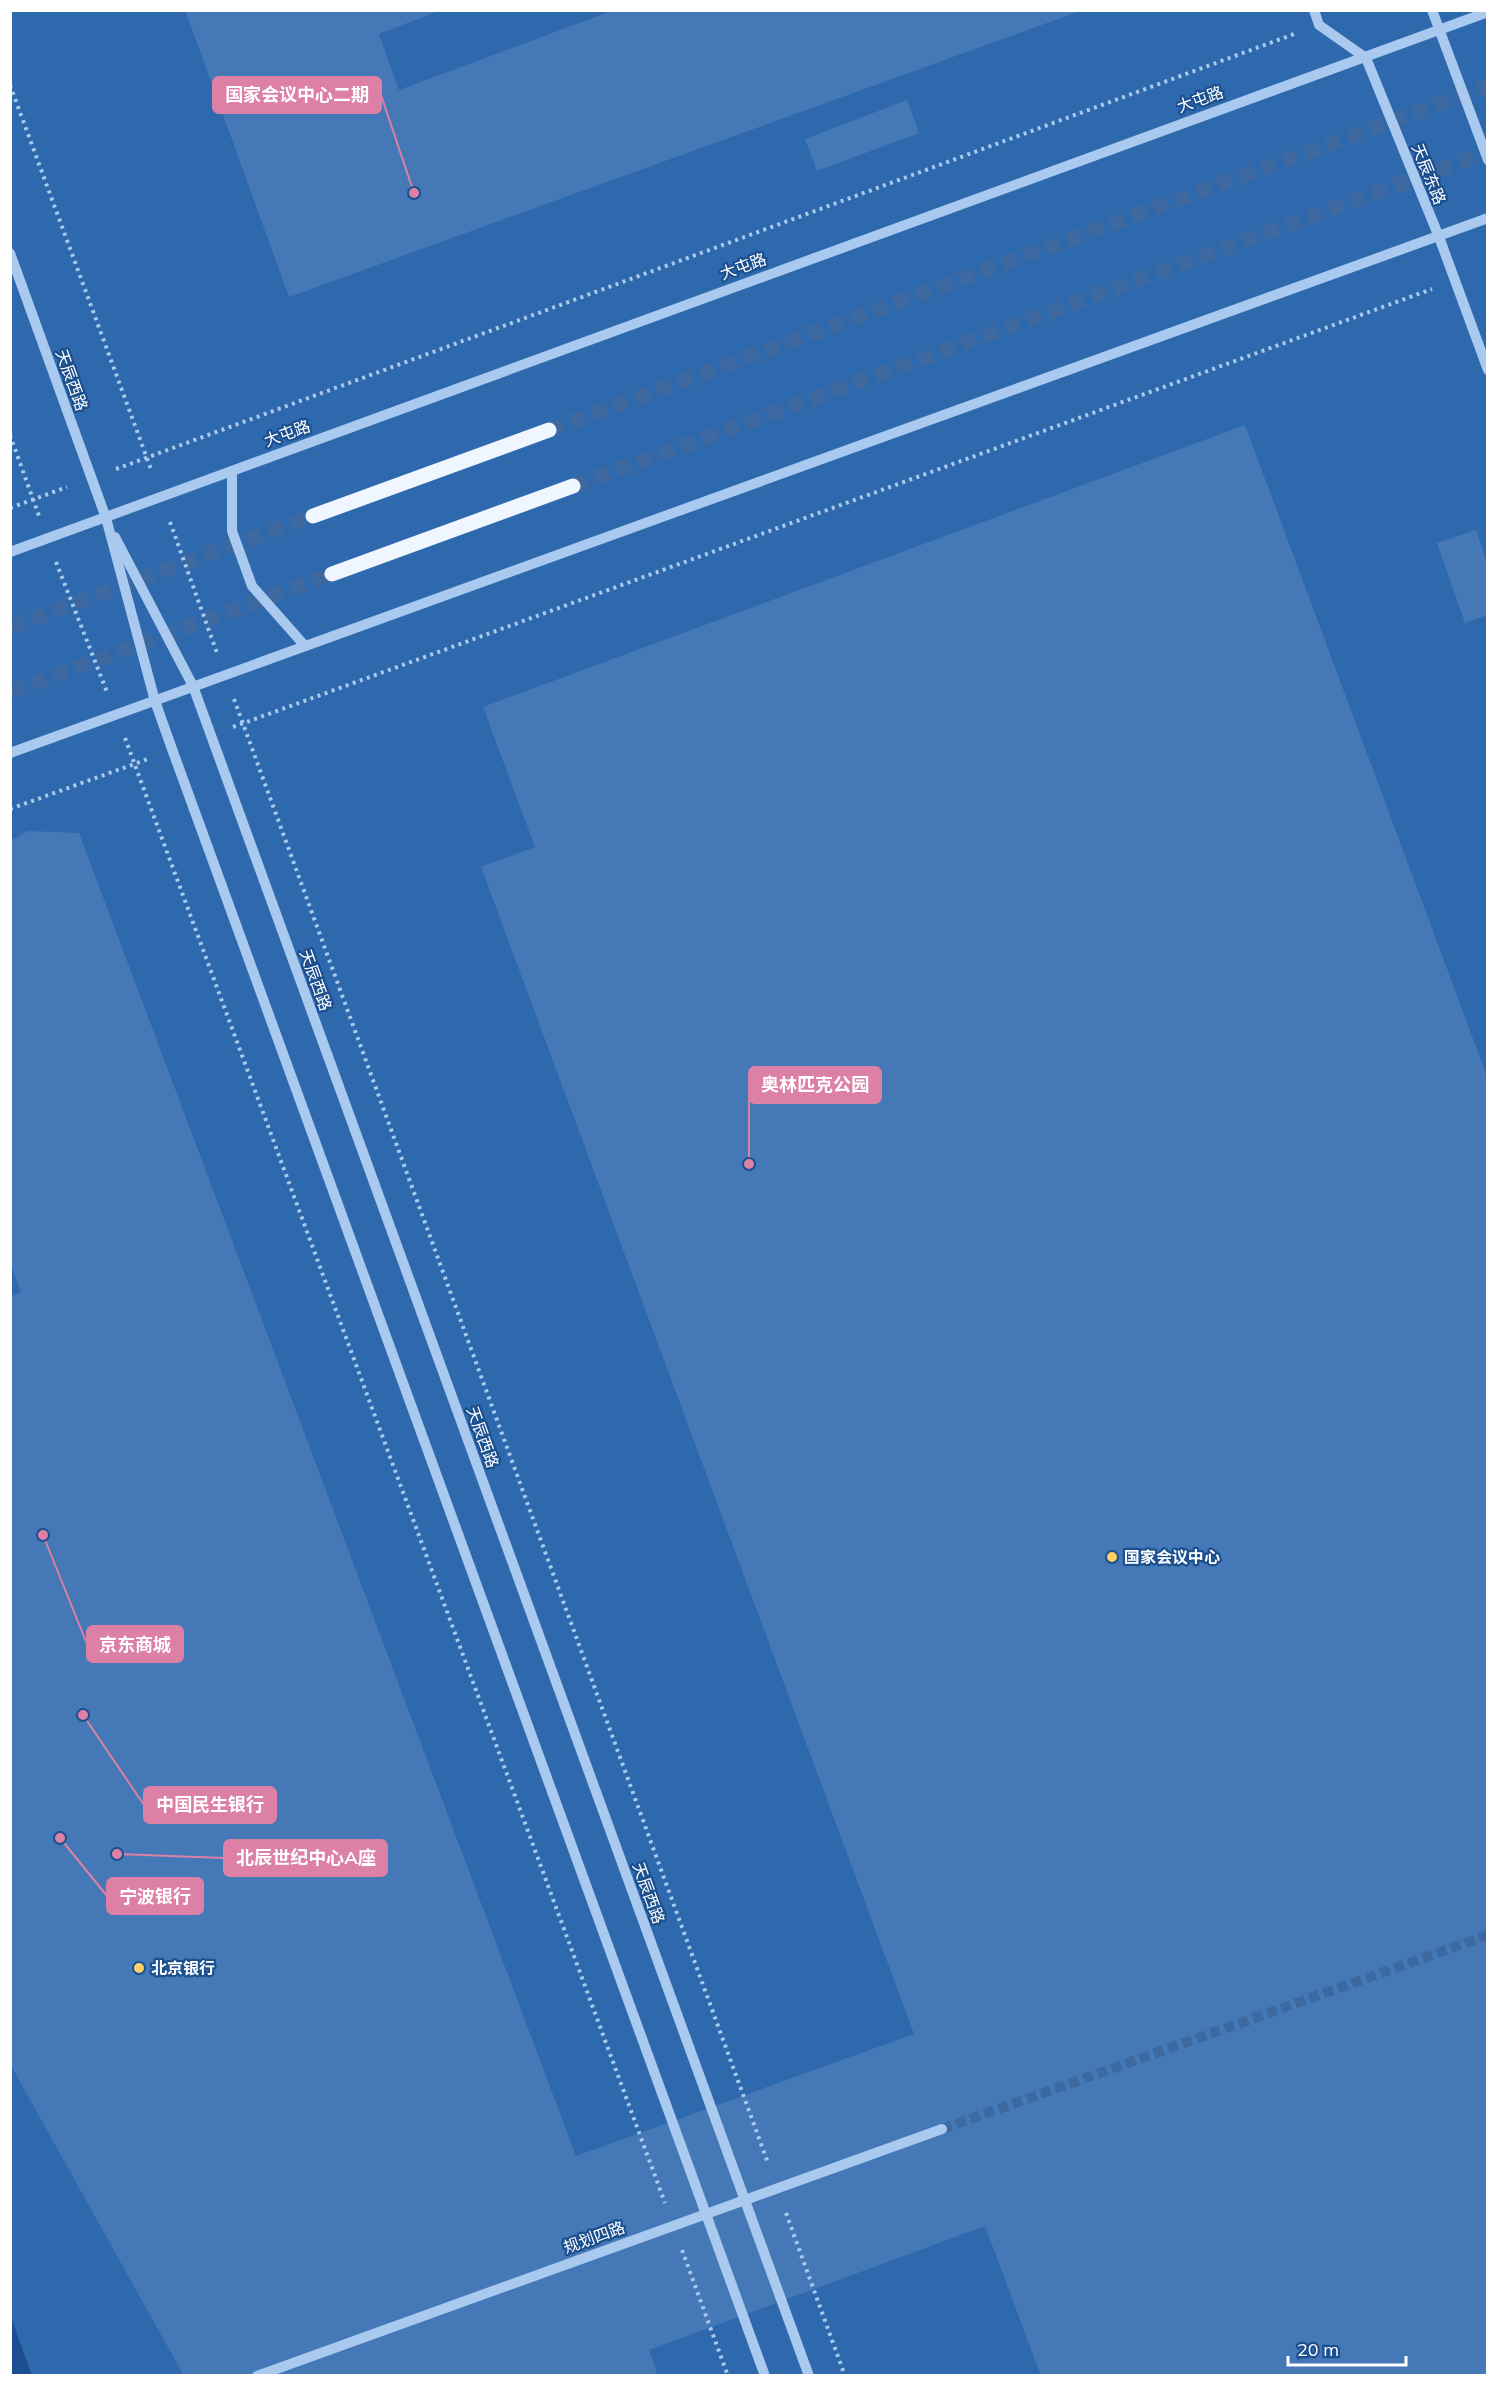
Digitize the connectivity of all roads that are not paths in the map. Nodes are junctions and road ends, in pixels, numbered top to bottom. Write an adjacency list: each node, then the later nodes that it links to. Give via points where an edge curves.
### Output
1 (1314, 10): 5 (street, via 1319,25)
2 (1432, 10): 4 (street)
3 (1488, 12): 4 (street, 大屯路)
4 (1439, 30): 5 (street, 大屯路); 6 (street)
5 (1366, 58): 8 (street, 天辰东路); 12 (street, 大屯路)
6 (1488, 160)
7 (1488, 218): 8 (street)
8 (1439, 237): 10 (street, 天辰东路); 18 (street)
9 (10, 253): 15 (street, 天辰西路)
10 (1488, 370)
11 (549, 429): 14 (main road)
12 (232, 472): 15 (street, 大屯路); 18 (street, via 232,531 252,586)
13 (573, 486): 17 (main road)
14 (313, 516)
15 (106, 518): 16 (street, 大屯路); 19 (street, 天辰西路); 20 (street, 天辰西路)
16 (10, 552)
17 (332, 574)
18 (305, 646): 19 (street)
19 (193, 686): 20 (street); 23 (street, 天辰西路)
20 (155, 701): 21 (street); 25 (street, 天辰西路)
21 (10, 753)
22 (942, 2128): 23 (street, 规划四路)
23 (745, 2199): 24 (street, 规划四路); 26 (street, 天辰西路)
24 (257, 2376)
25 (765, 2376)
26 (809, 2376)

